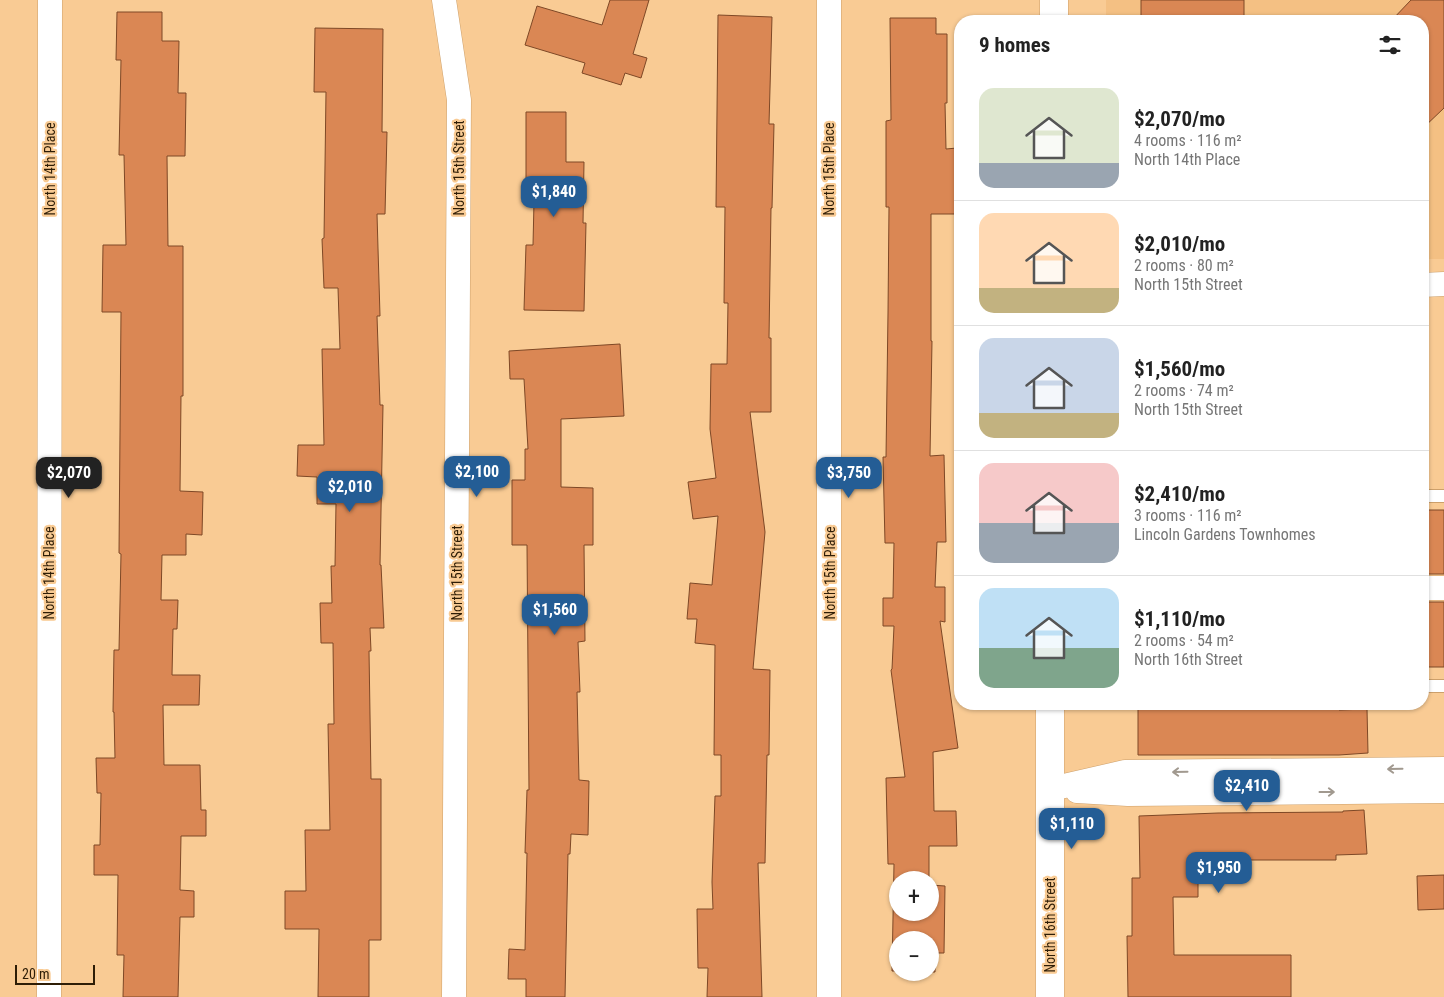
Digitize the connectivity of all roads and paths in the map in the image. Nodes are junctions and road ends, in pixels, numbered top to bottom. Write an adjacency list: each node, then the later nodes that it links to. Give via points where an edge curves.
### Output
1 (50, 0): 18 (street, North 14th Place)
2 (444, 0): 19 (street, North 15th Street, via 460,100)
3 (829, 0): 20 (street, North 15th Place)
4 (1054, 0): 5 (main road)
5 (1054, 15)
6 (1444, 284): 7 (street)
7 (1429, 285)
8 (1429, 496): 9 (lane)
9 (1444, 496)
10 (1429, 588): 11 (street)
11 (1444, 588)
12 (1429, 686): 13 (lane)
13 (1444, 686)
14 (1050, 710): 16 (main road, North 16th Street)
15 (1444, 769): 16 (street, one-way to 16, via 1125,772)
16 (1051, 789): 17 (street, one-way to 17, via 1128,794); 21 (main road, North 16th Street)
17 (1444, 791)
18 (48, 997)
19 (454, 997)
20 (829, 997)
21 (1050, 997)

